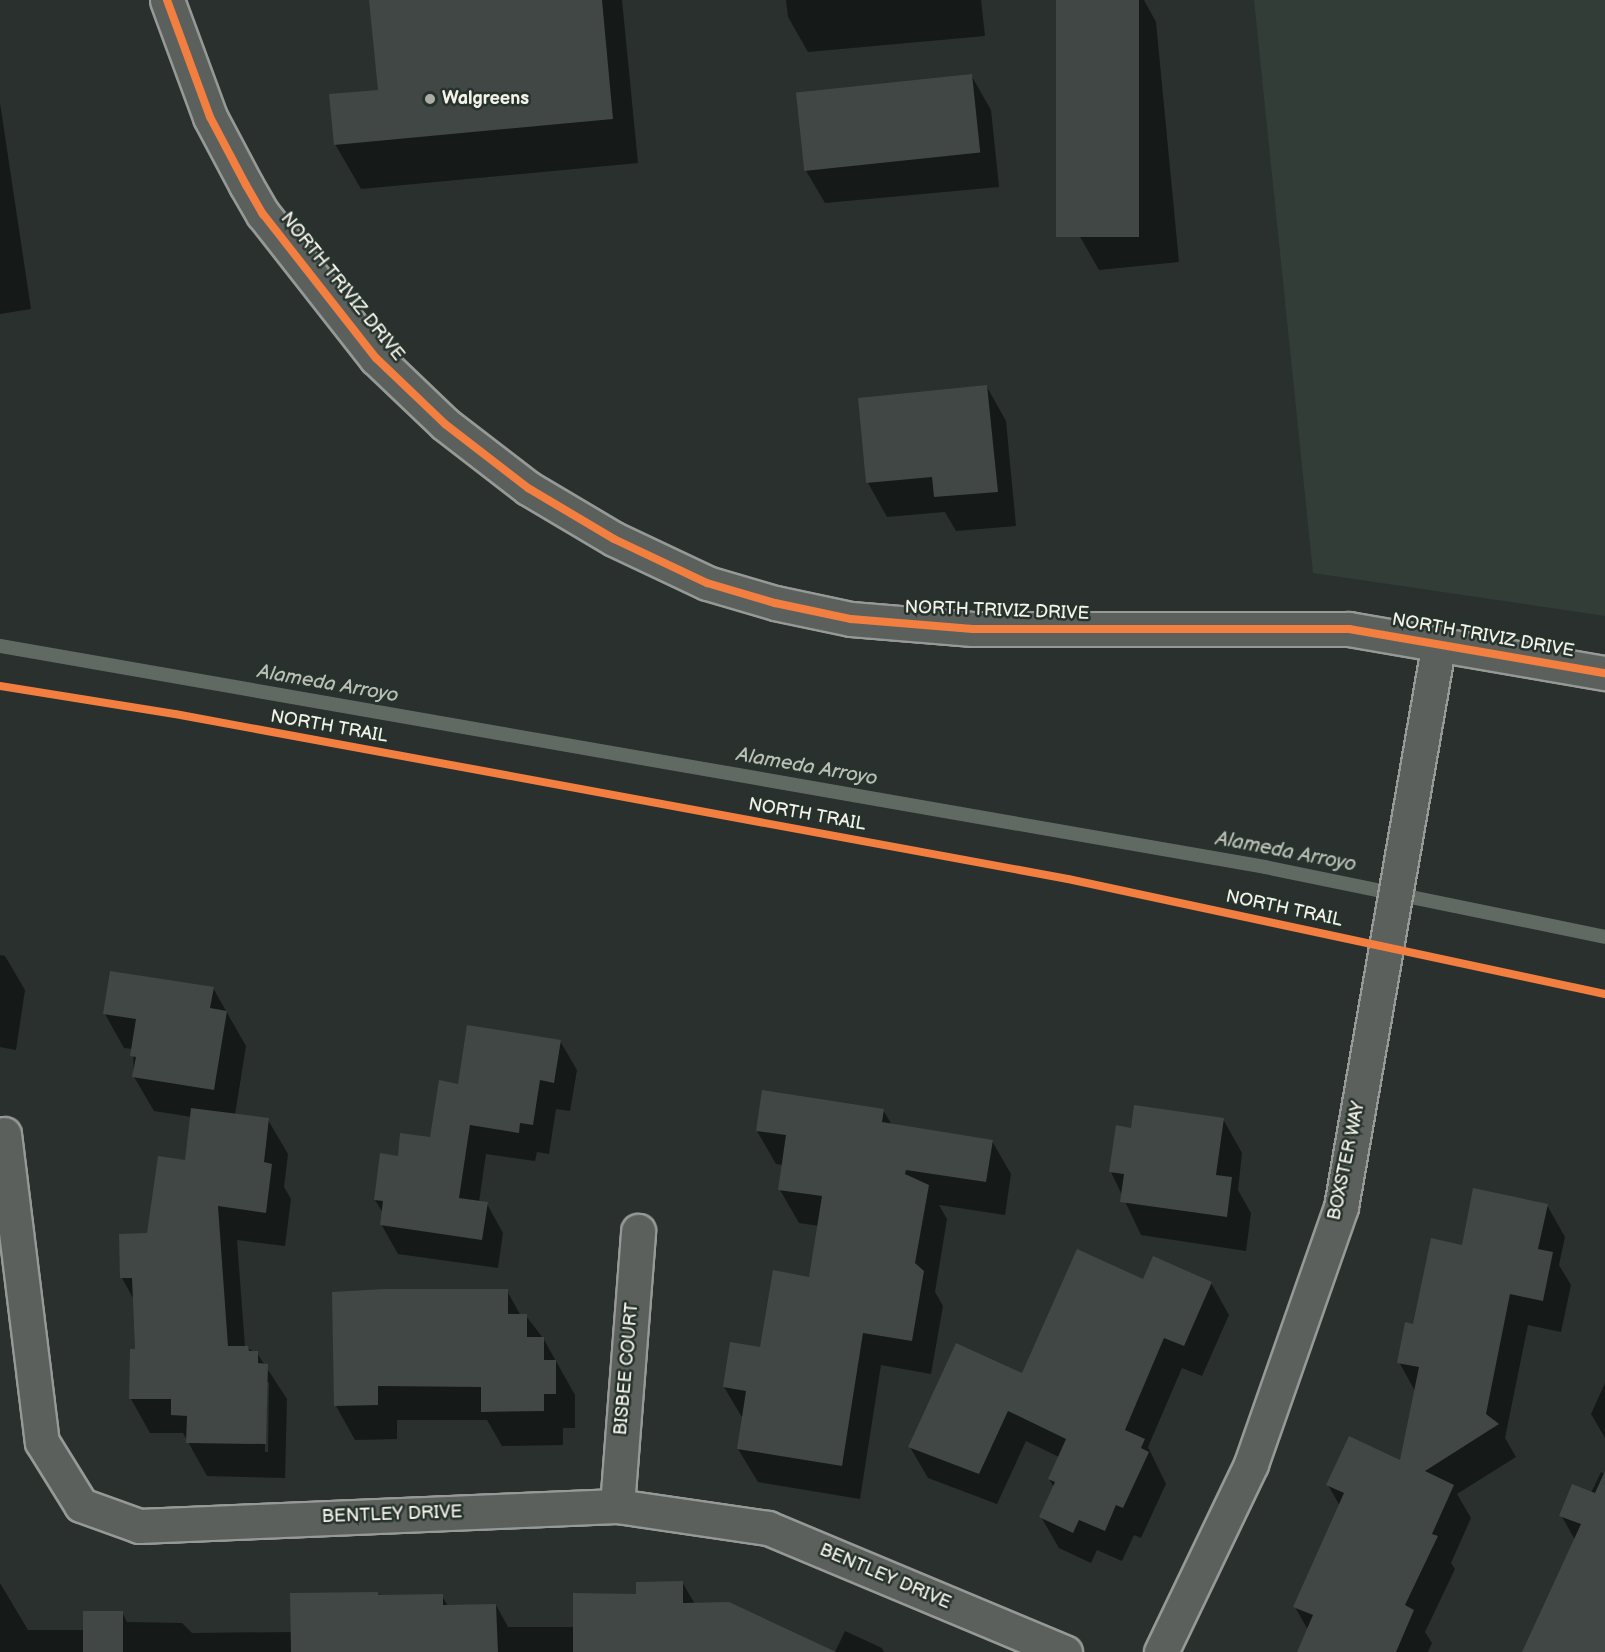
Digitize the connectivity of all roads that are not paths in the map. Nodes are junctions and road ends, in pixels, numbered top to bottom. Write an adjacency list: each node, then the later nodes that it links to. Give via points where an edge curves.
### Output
1 (167, 0): 2 (street, NORTH TRIVIZ DRIVE, via 201,98 246,185 263,214 376,358 446,424 528,488 615,539 707,584 851,619 973,629 1349,629)
2 (1439, 642): 3 (street, NORTH TRIVIZ DRIVE); 8 (street, BOXSTER WAY, via 1341,1207 1251,1464)
3 (1605, 673)
4 (4, 1134): 6 (street, BENTLEY DRIVE, via 42,1442 81,1505 139,1526)
5 (638, 1231): 6 (street, BISBEE COURT)
6 (617, 1506): 7 (street, BENTLEY DRIVE, via 768,1528)
7 (1065, 1652)
8 (1161, 1652)

